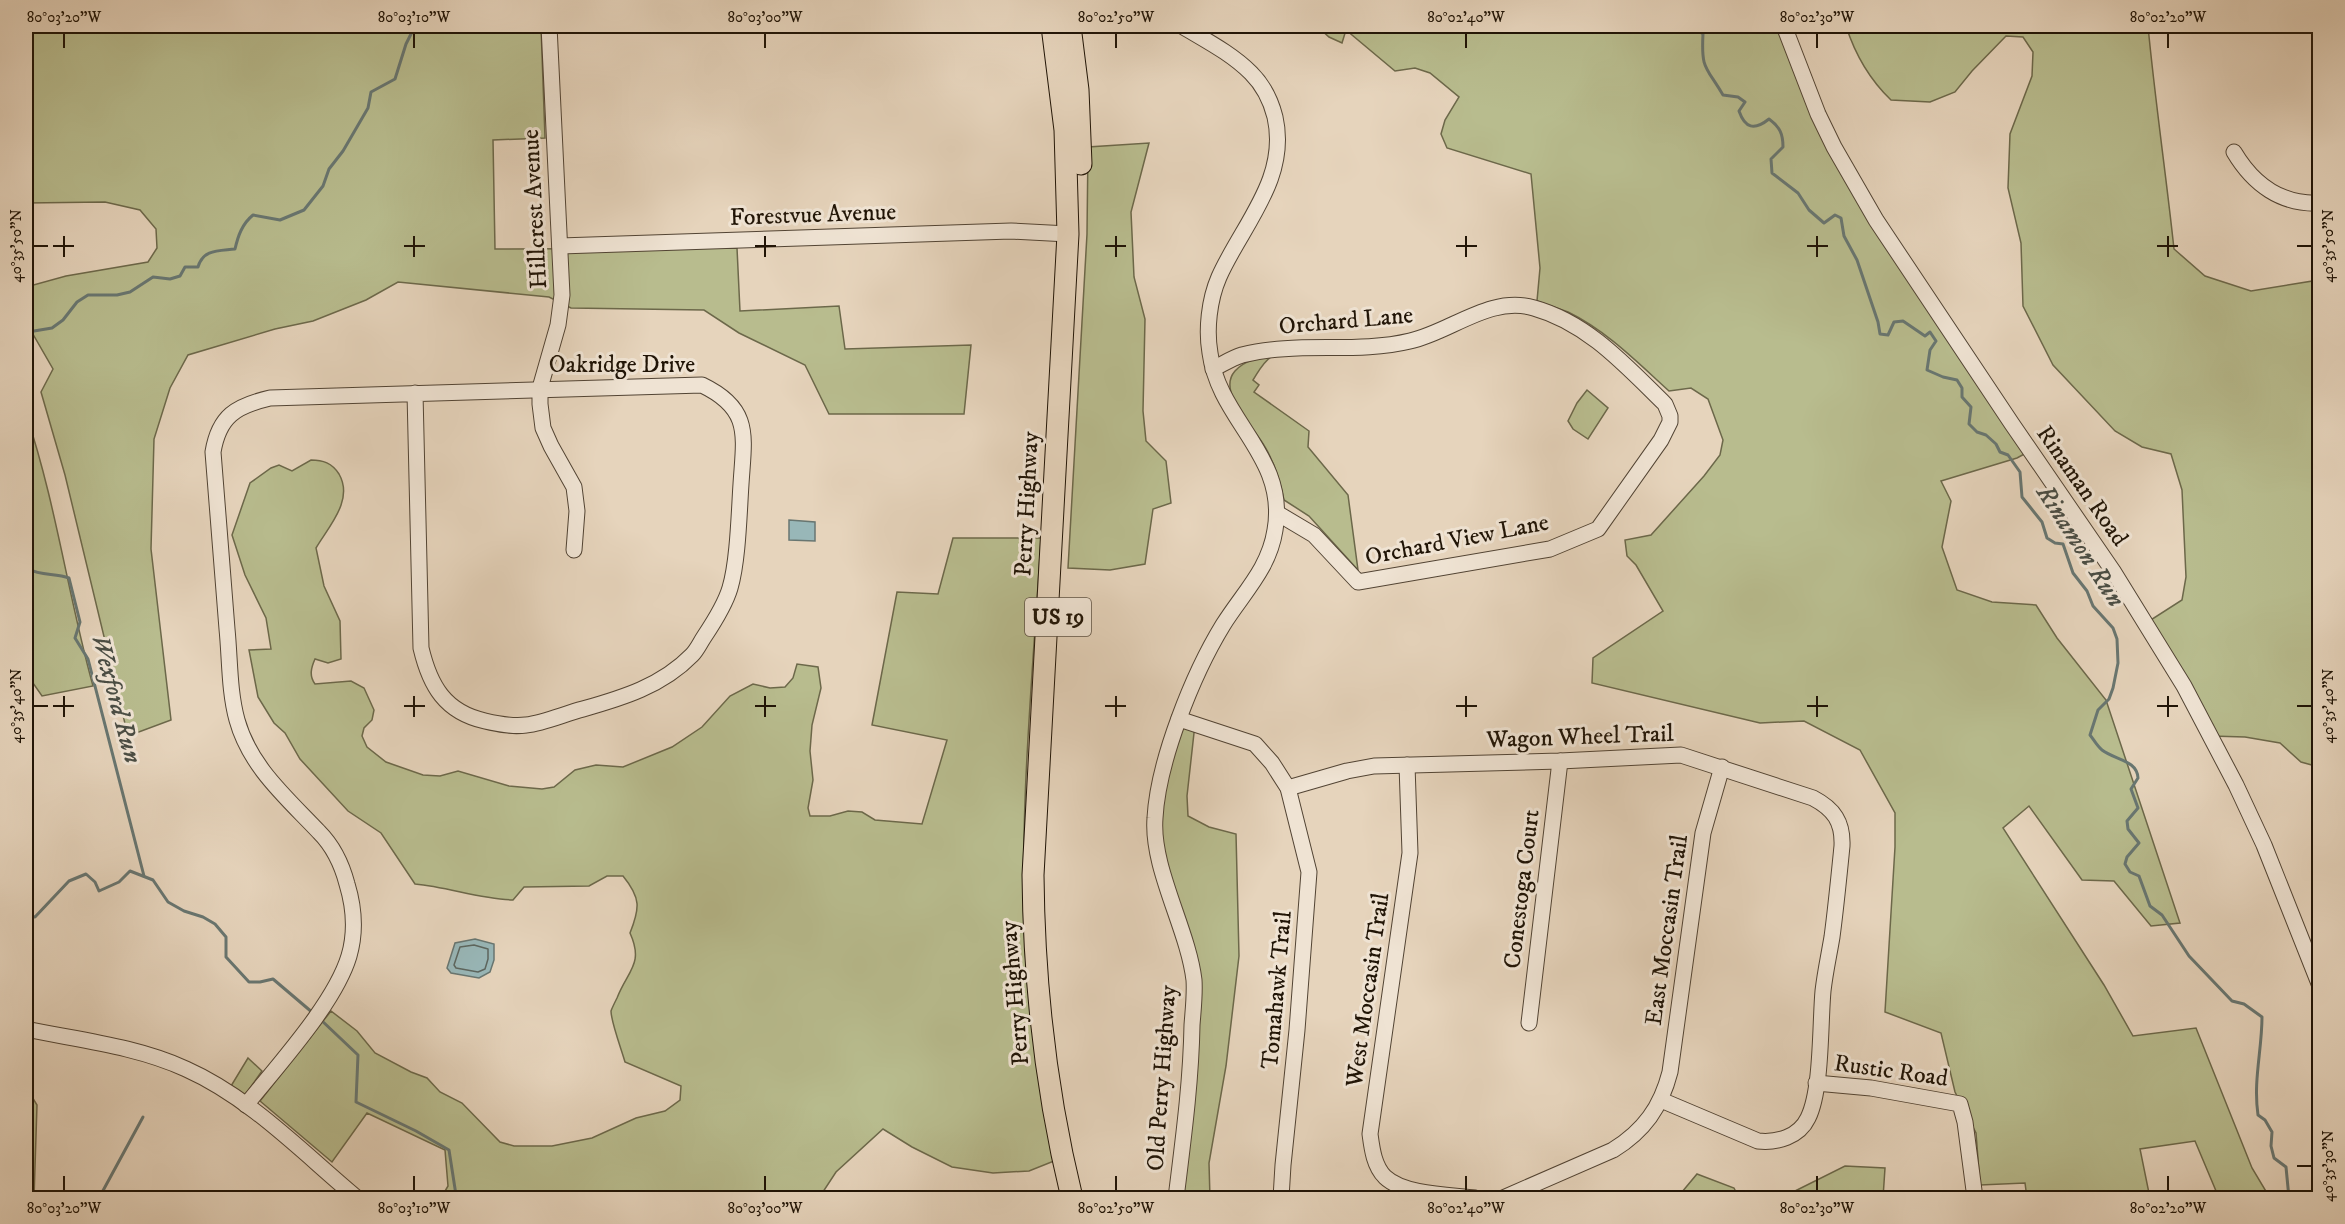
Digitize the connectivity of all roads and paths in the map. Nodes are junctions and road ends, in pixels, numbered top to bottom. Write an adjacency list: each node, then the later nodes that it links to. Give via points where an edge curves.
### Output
1 (549, 26): 9 (street, Hillcrest Avenue)
2 (1052, 26): 8 (highway, Perry Highway / US 19, via 1065,130)
3 (1070, 26): 30 (highway, Perry Highway / US 19, via 1080,118 1080,234 1045,875 1053,1019)
4 (1182, 26): 10 (street, Old Perry Highway, via 1251,73 1268,97 1277,134 1277,154 1269,185 1216,287 1209,332)
5 (1784, 26): 21 (street, Rinaman Road, via 1818,114 1876,220 2113,572 2184,686 2264,845)
6 (2234, 152): 7 (street, via 2244,168 2273,193 2293,201)
7 (2319, 203)
8 (1068, 234): 9 (street, Forestvue Avenue, via 1011,231); 29 (highway, Perry Highway / US 19, via 1033,875 1034,947 1043,1043)
9 (560, 246): 11 (street, Hillcrest Avenue, via 562,295 558,325)
10 (1213, 369): 13 (street, Old Perry Highway, via 1223,396 1272,476); 14 (street, Orchard Lane, via 1240,356 1272,349 1409,342 1501,306 1534,308 1563,319 1593,337 1637,376 1665,404 1670,422)
11 (540, 388): 12 (street, Oakridge Drive); 12 (street, Oakridge Drive, via 702,385 719,393 733,407 744,434 730,588 692,655 656,684 526,725 499,725 454,709 426,671 421,648); 15 (street, via 543,428 574,488)
12 (415, 393): 26 (street, Oakridge Drive, via 270,398 247,403 233,411 216,439 213,452 219,536 237,720 260,767 326,839 345,876 353,913 349,956 336,986)
13 (1277, 513): 14 (street, Orchard View Lane, via 1314,535 1358,582 1550,549); 16 (street, Old Perry Highway, via 1267,562 1223,626 1197,673)
14 (1598, 529)
15 (574, 550)
16 (1179, 719): 20 (street, via 1255,744); 31 (street, Old Perry Highway, via 1157,792 1154,823 1158,852 1194,980 1192,1048)
17 (1560, 761): 18 (street, Wagon Wheel Trail); 19 (street, Wagon Wheel Trail, via 1681,755); 22 (street, Conestoga Court)
18 (1407, 765): 20 (street, Wagon Wheel Trail, via 1358,768); 27 (street, West Moccasin Trail, via 1410,854 1370,1134 1378,1167 1386,1178)
19 (1722, 767): 24 (street, Wagon Wheel Trail, via 1813,798 1826,805 1840,825 1842,846 1823,989); 25 (street, East Moccasin Trail, via 1702,833 1670,1072)
20 (1288, 788): 32 (street, Tomahawk Trail, via 1309,872)
21 (2319, 986)
22 (1529, 1023)
23 (26, 1029): 26 (street, via 166,1061 197,1074)
24 (1816, 1083): 25 (street, Wagon Wheel Trail, via 1808,1118 1801,1128 1774,1142 1758,1141); 35 (street, Rustic Road, via 1960,1104)
25 (1661, 1100): 34 (street, East Moccasin Trail, via 1640,1130 1619,1146)
26 (246, 1104): 28 (street)
27 (1422, 1195): 33 (street, West Moccasin Trail)
28 (357, 1198)
29 (1072, 1198)
30 (1086, 1198)
31 (1176, 1198)
32 (1281, 1198)
33 (1475, 1198)
34 (1503, 1198)
35 (1975, 1198)

